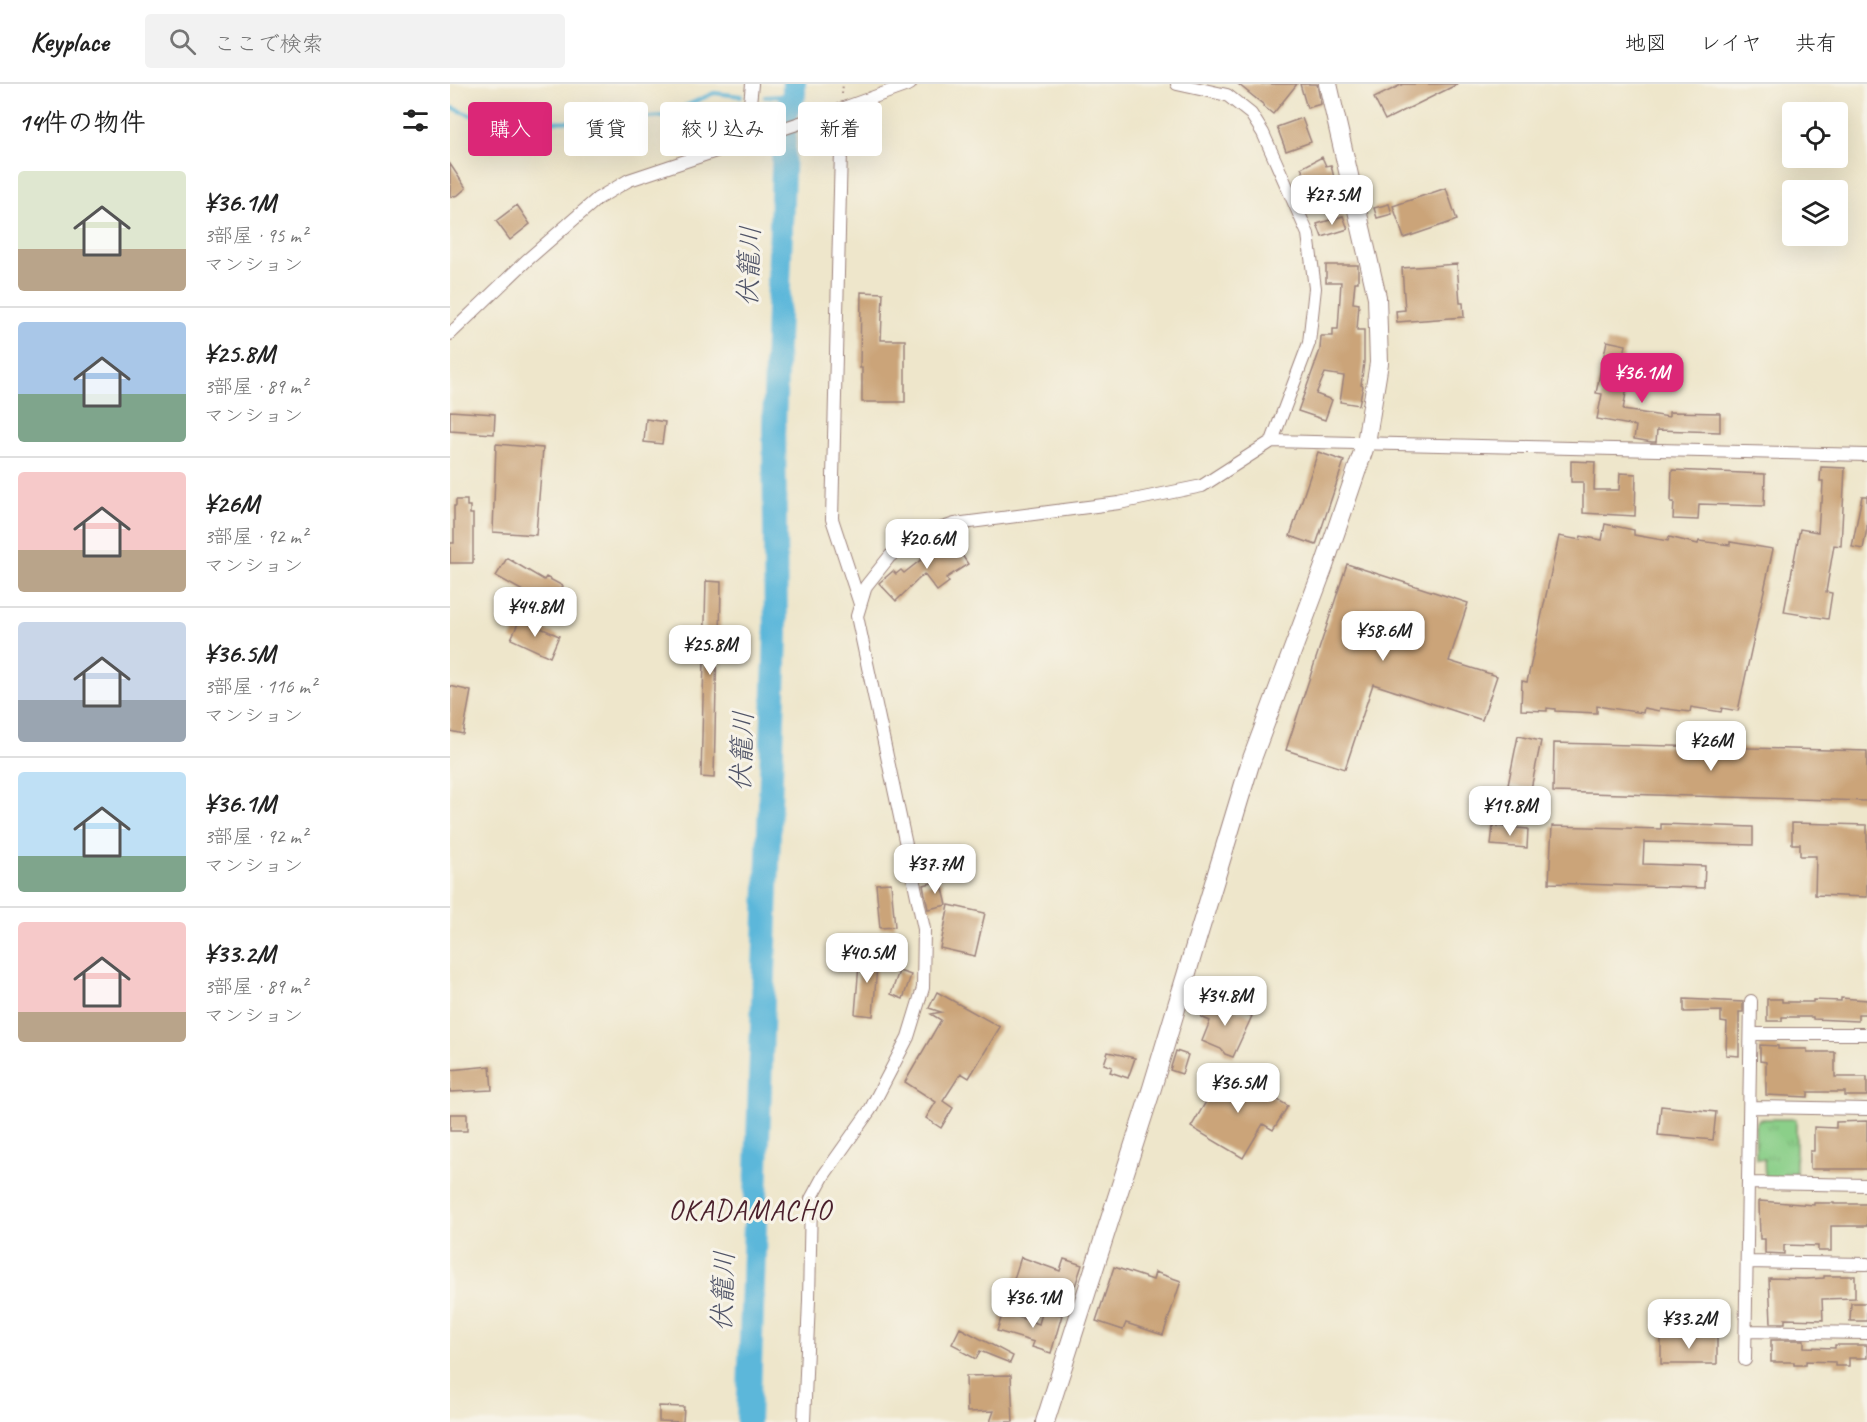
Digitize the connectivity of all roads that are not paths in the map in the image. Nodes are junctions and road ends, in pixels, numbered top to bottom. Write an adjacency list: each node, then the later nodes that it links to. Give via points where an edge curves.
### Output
1 (752, 84): 5 (street)
2 (910, 84): 6 (street)
3 (1177, 84): 10 (street, via 1227,95 1251,114 1308,234 1315,288 1309,343)
4 (1328, 84): 11 (street, via 1377,297 1379,363)
5 (750, 102)
6 (861, 102)
7 (703, 156): 9 (street, via 629,180 597,199)
8 (841, 156): 13 (street, via 832,519)
9 (450, 334)
10 (1272, 441): 11 (street); 13 (street, via 1202,486 1119,503 955,524 918,536 890,556 866,586)
11 (1366, 444): 12 (street); 27 (street, via 1250,764)
12 (1867, 455)
13 (860, 604): 26 (street, via 857,616 924,929 923,988 908,1038 870,1110 811,1199)
14 (1751, 1001): 15 (street)
15 (1752, 1034): 16 (street); 17 (street)
16 (1867, 1034)
17 (1751, 1107): 18 (street); 19 (street)
18 (1867, 1109)
19 (1749, 1183): 20 (street); 21 (street)
20 (1867, 1185)
21 (1747, 1262): 22 (street); 23 (street)
22 (1867, 1264)
23 (1746, 1331): 24 (street); 25 (street)
24 (1867, 1333)
25 (1745, 1360)
26 (804, 1422)
27 (1045, 1422)

